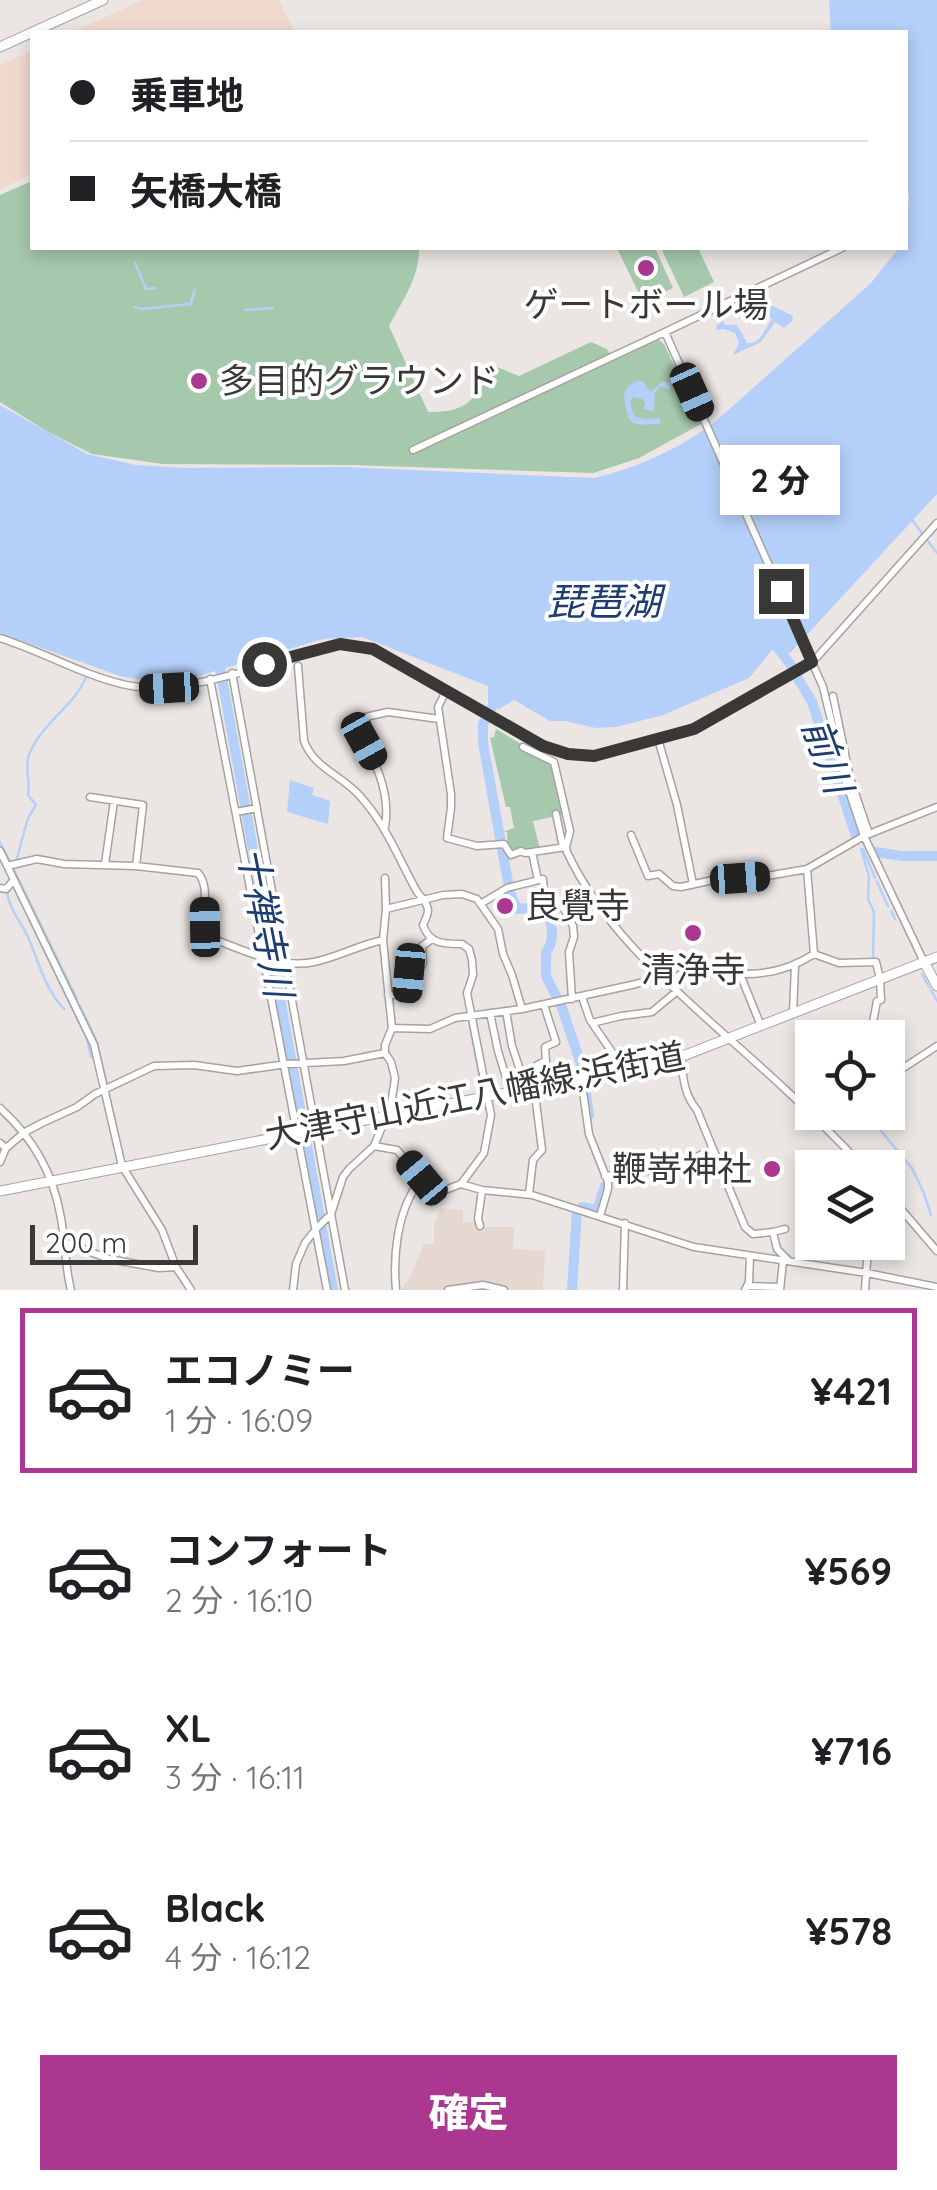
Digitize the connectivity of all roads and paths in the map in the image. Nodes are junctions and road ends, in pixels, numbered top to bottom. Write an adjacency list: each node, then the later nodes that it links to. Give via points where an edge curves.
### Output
1 (103, 0): 2 (main road)
2 (37, 30)
3 (30, 33): 4 (main road)
4 (0, 47)
5 (838, 250): 6 (street)
6 (665, 332): 7 (street); 10 (street)
7 (413, 450)
8 (937, 524): 10 (street)
9 (0, 638): 13 (street, via 127,686 169,688)
10 (812, 662): 17 (street, via 703,724); 27 (street)
11 (298, 666): 25 (street, via 307,750 360,796)
12 (231, 674): 13 (street); 14 (street, via 340,644 387,656); 22 (street)
13 (212, 679): 23 (street)
14 (446, 691): 16 (street); 17 (street, via 543,746 576,755)
15 (833, 696): 27 (street)
16 (439, 719): 25 (street, via 388,712 352,720 381,776); 30 (street, via 452,808 447,838 502,844 511,855)
17 (658, 739): 38 (street)
18 (524, 747): 28 (street, via 554,762 570,830)
19 (90, 797): 20 (street)
20 (114, 800): 31 (street); 33 (street, via 143,805)
21 (937, 807): 27 (street)
22 (255, 808): 23 (street); 50 (street)
23 (238, 811): 49 (street)
24 (556, 814): 28 (street)
25 (384, 828): 40 (street)
26 (631, 835): 38 (street, via 648,876 659,874 676,887)
27 (863, 838): 34 (street); 51 (street)
28 (565, 847): 30 (street); 53 (street, via 582,884)
29 (0, 850): 32 (street)
30 (532, 852): 37 (street)
31 (105, 864): 32 (street, via 36,859); 33 (street)
32 (7, 866): 36 (street)
33 (136, 866): 49 (street, via 198,873 208,935)
34 (807, 869): 38 (street); 47 (street)
35 (385, 878): 43 (street)
36 (14, 880): 39 (street); 82 (street, via 94,1044)
37 (538, 880): 41 (street); 44 (street)
38 (693, 884)
39 (0, 888)
40 (424, 900): 41 (street, via 457,894); 43 (street); 45 (street, via 424,929)
41 (482, 902): 63 (street, via 498,929)
42 (564, 907): 61 (street, via 574,937)
43 (386, 910): 46 (street)
44 (551, 916)
45 (432, 939): 59 (street, via 422,946 419,970 409,973 407,996); 67 (street, via 469,948)
46 (383, 940): 50 (street, via 318,961); 59 (street)
47 (814, 954): 52 (street); 55 (street, via 838,963 876,962)
48 (937, 957): 51 (main road, 大津守山近江八幡線;浜街道)
49 (266, 958): 50 (street); 77 (street)
50 (284, 962): 76 (street)
51 (924, 962): 55 (main road, 大津守山近江八幡線;浜街道); 57 (main road)
52 (795, 966): 54 (street); 65 (street)
53 (656, 973): 56 (street); 60 (street)
54 (740, 974): 56 (street, via 731,965 680,973); 70 (street)
55 (880, 979): 65 (main road, 大津守山近江八幡線;浜街道); 68 (street)
56 (667, 984): 58 (street)
57 (937, 986)
58 (676, 992): 69 (street, via 652,1012); 72 (street)
59 (388, 996): 71 (street)
60 (582, 997): 61 (street); 69 (street)
61 (572, 999): 62 (street)
62 (544, 1004): 63 (street); 81 (street, via 556,1042 545,1047)
63 (522, 1009): 64 (street)
64 (506, 1012): 66 (street); 81 (street, via 512,1046)
65 (793, 1013): 70 (main road, 大津守山近江八幡線;浜街道)
66 (490, 1014): 67 (street); 83 (street)
67 (473, 1016): 71 (street, via 430,1028); 84 (street)
68 (874, 1020)
69 (592, 1024): 79 (street)
70 (761, 1027): 72 (main road, 大津守山近江八幡線;浜街道)
71 (392, 1028): 74 (street)
72 (730, 1039): 75 (main road, 大津守山近江八幡線;浜街道); 85 (street)
73 (937, 1046): 78 (street)
74 (386, 1053): 76 (street); 87 (street, via 395,1078)
75 (681, 1058): 79 (main road, 大津守山近江八幡線;浜街道); 94 (street, via 684,1086)
76 (302, 1063): 77 (street); 88 (street)
77 (286, 1064): 82 (street, via 237,1072 154,1066); 91 (street)
78 (905, 1067)
79 (618, 1070): 80 (main road, 大津守山近江八幡線;浜街道)
80 (584, 1077): 81 (main road, 大津守山近江八幡線;浜街道); 99 (street, via 589,1134)
81 (534, 1086): 83 (main road, 大津守山近江八幡線;浜街道); 106 (street, via 542,1150 533,1160)
82 (104, 1090): 90 (street); 97 (street)
83 (510, 1091): 84 (main road, 大津守山近江八幡線;浜街道)
84 (488, 1096): 87 (main road, 大津守山近江八幡線;浜街道); 103 (street, via 485,1149)
85 (795, 1099)
86 (0, 1108): 90 (street)
87 (387, 1115): 88 (main road, 大津守山近江八幡線;浜街道); 93 (street)
88 (315, 1129): 91 (main road, 大津守山近江八幡線;浜街道); 108 (street)
89 (828, 1130): 95 (street)
90 (25, 1132): 92 (street); 100 (street)
91 (299, 1132): 97 (main road, 大津守山近江八幡線;浜街道); 112 (street)
92 (3, 1145): 96 (street)
93 (374, 1146): 102 (street, via 397,1150); 108 (street, via 343,1177)
94 (713, 1149): 98 (street); 99 (street, via 660,1169)
95 (847, 1150)
96 (0, 1162)
97 (122, 1166): 100 (main road, 大津守山近江八幡線;浜街道); 120 (street, via 162,1230)
98 (724, 1174): 101 (street); 114 (street, via 747,1230)
99 (605, 1176): 109 (street)
100 (50, 1180): 105 (main road, 大津守山近江八幡線;浜街道); 115 (street)
101 (711, 1180)
102 (425, 1182): 103 (street, via 445,1190); 130 (street, via 405,1207)
103 (461, 1184): 104 (street)
104 (482, 1190): 106 (street); 111 (street)
105 (0, 1191)
106 (529, 1194): 109 (street)
107 (905, 1213): 116 (street)
108 (331, 1215): 112 (street); 129 (street)
109 (600, 1216): 110 (street)
110 (625, 1223): 117 (street, via 694,1247); 133 (street)
111 (480, 1226)
112 (316, 1228): 127 (street, via 296,1264); 128 (street)
113 (785, 1229): 114 (street)
114 (772, 1232): 119 (street)
115 (64, 1242): 120 (street, via 108,1260); 125 (street)
116 (937, 1250)
117 (750, 1256): 119 (street); 123 (street)
118 (868, 1260): 121 (street)
119 (786, 1262): 121 (street); 124 (street)
120 (176, 1267): 126 (street)
121 (867, 1273): 122 (street); 134 (street)
122 (937, 1286)
123 (747, 1288): 124 (street)
124 (780, 1288)
125 (71, 1290)
126 (192, 1290)
127 (293, 1290)
128 (327, 1290)
129 (344, 1290)
130 (396, 1290)
131 (448, 1290): 132 (street)
132 (504, 1290)
133 (623, 1290)
134 (865, 1290)

